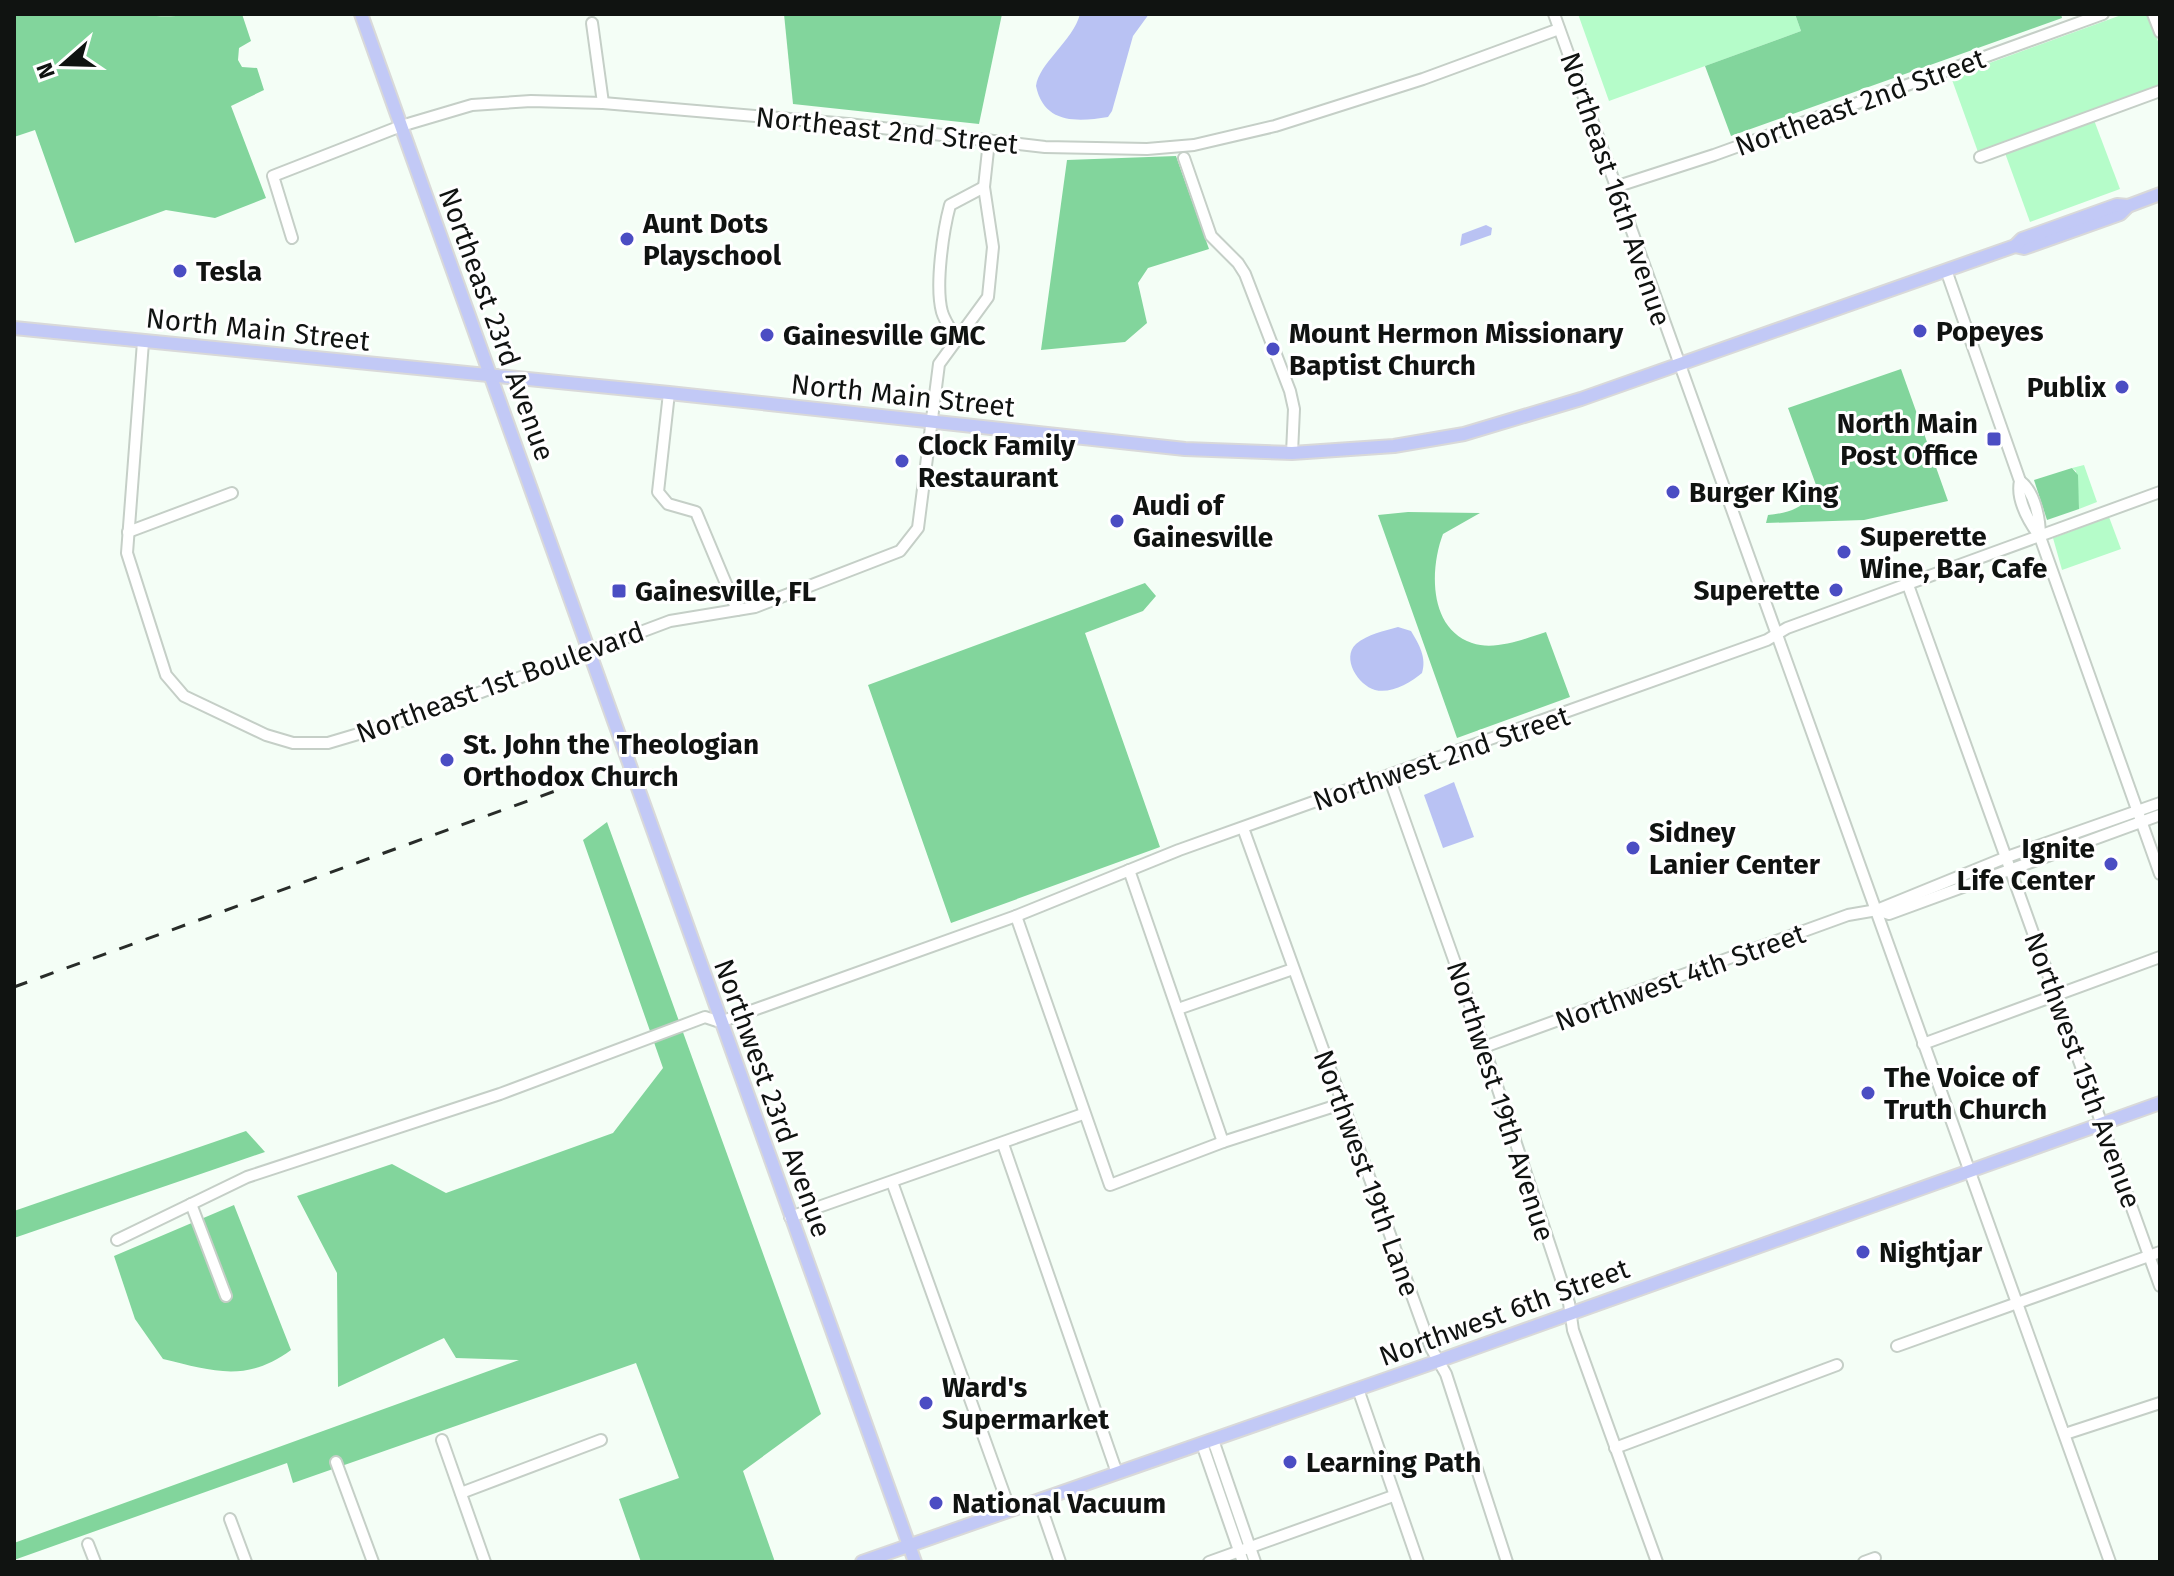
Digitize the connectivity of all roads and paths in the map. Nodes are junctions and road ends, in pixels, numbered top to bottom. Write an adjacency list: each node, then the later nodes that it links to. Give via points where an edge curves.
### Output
1 (361, 14): 11 (main road, Northeast 23rd Avenue)
2 (1554, 14): 7 (street, Northeast 16th Avenue)
3 (2103, 14): 5 (street, Northeast 2nd Street)
4 (2153, 14): 8 (street)
5 (2071, 20): 16 (street, Northeast 2nd Street)
6 (592, 23): 10 (street)
7 (1559, 29): 12 (street, Northeast 2nd Street, via 1432,76 1194,145 1092,150); 16 (street, Northeast 16th Avenue)
8 (2160, 32)
9 (2160, 91): 13 (street)
10 (603, 103): 11 (street, Northeast 2nd Street, via 492,102); 12 (street, Northeast 2nd Street)
11 (401, 126): 18 (street, Northeast 2nd Street, via 273,176); 24 (main road, Northeast 23rd Avenue)
12 (989, 141): 15 (street, Northeast 1st Boulevard)
13 (1980, 157)
14 (1184, 158): 27 (street, via 1211,236 1245,274 1290,391)
15 (984, 187): 21 (street, Northeast 1st Boulevard, via 993,270 988,297); 21 (street, via 950,205 945,224 939,297 942,315)
16 (1615, 187): 23 (street, Northeast 16th Avenue)
17 (2160, 194): 19 (main road, North Main Street, via 2120,214)
18 (292, 238)
19 (1946, 270): 23 (main road, North Main Street); 31 (street, via 2020,481 2025,509)
20 (14, 328): 22 (main road, North Main Street)
21 (957, 340): 26 (street, Northeast 1st Boulevard, via 939,364)
22 (143, 342): 24 (main road, North Main Street); 30 (street, Northeast 1st Boulevard)
23 (1678, 364): 27 (main road, North Main Street, via 1464,434 1394,446); 34 (street, Northeast 16th Avenue)
24 (490, 378): 25 (main road, North Main Street); 35 (main road, Northeast 23rd Avenue)
25 (669, 393): 26 (main road, North Main Street); 33 (street, via 658,492 668,504 696,512)
26 (931, 422): 27 (main road, North Main Street, via 1185,449); 33 (street, Northeast 1st Boulevard, via 918,528 900,551)
27 (1292, 453)
28 (2160, 492): 31 (street, Northwest 2nd Street)
29 (232, 493): 30 (street)
30 (128, 532): 35 (street, Northeast 1st Boulevard, via 127,553 138,597 166,675 184,696 293,743 328,743 369,733)
31 (2040, 537): 32 (street, Northwest 2nd Street); 39 (street)
32 (1908, 585): 34 (street, Northwest 2nd Street); 41 (street, Northwest 15th Avenue)
33 (737, 610): 35 (street, Northeast 1st Boulevard, via 670,621)
34 (1775, 635): 36 (street, Northwest 2nd Street); 45 (street, Northeast 16th Avenue)
35 (587, 650): 51 (main road, Northwest 23rd Avenue)
36 (1389, 777): 40 (street, Northwest 2nd Street); 53 (street, Northwest 19th Avenue)
37 (2160, 803): 39 (street, Northwest 4th Street)
38 (2160, 815): 39 (street, Northwest 4th Street)
39 (2139, 817): 41 (street, Northwest 4th Street); 43 (street, Northwest 4th Street); 44 (street)
40 (1243, 828): 42 (street, Northwest 2nd Street); 48 (street, Northwest 19th Lane)
41 (2007, 857): 43 (street, Northwest 15th Avenue); 45 (street, Northwest 4th Street)
42 (1129, 870): 46 (street, Northwest 2nd Street); 50 (street)
43 (2012, 871): 45 (street, Northwest 4th Street, via 1889,914); 49 (street, Northwest 15th Avenue)
44 (2160, 874)
45 (1877, 910): 52 (street, Northeast 16th Avenue); 53 (street, Northwest 4th Street, via 1848,915)
46 (1016, 916): 51 (street, Northwest 2nd Street); 56 (street)
47 (2160, 957): 49 (street)
48 (1293, 969): 50 (street); 55 (street, Northwest 19th Lane)
49 (2057, 995): 52 (street); 57 (street, Northwest 15th Avenue)
50 (1178, 1009): 58 (street)
51 (720, 1022): 62 (street, Northwest 2nd Street, via 705,1017 500,1094 247,1177); 63 (main road, Northwest 23rd Avenue)
52 (1923, 1044): 60 (street, Northeast 16th Avenue)
53 (1484, 1047): 69 (street, Northwest 19th Avenue)
54 (2160, 1103): 57 (main road, Northwest 6th Street)
55 (1341, 1104): 58 (street); 71 (street, Northwest 19th Lane)
56 (1083, 1114): 58 (street, via 1110,1185); 59 (street)
57 (2102, 1124): 60 (main road, Northwest 6th Street); 65 (street, Northwest 15th Avenue)
58 (1223, 1142)
59 (1003, 1144): 61 (street); 81 (street)
60 (1970, 1171): 68 (street, Northeast 16th Avenue); 69 (main road, Northwest 6th Street)
61 (892, 1182): 63 (street); 85 (street)
62 (191, 1204): 64 (street, Northwest 2nd Street); 67 (street)
63 (790, 1217): 88 (main road, Northwest 23rd Avenue)
64 (117, 1240)
65 (2155, 1253): 66 (street, Northwest 15th Avenue); 68 (street)
66 (2160, 1286)
67 (226, 1296)
68 (2016, 1302): 70 (street); 75 (street, Northeast 16th Avenue)
69 (1572, 1314): 71 (main road, Northwest 6th Street); 79 (street, Northwest 19th Avenue)
70 (1897, 1346)
71 (1438, 1361): 73 (main road, Northwest 6th Street); 100 (street, Northwest 19th Lane)
72 (1837, 1365): 79 (street)
73 (1358, 1389): 78 (main road, Northwest 6th Street); 83 (street)
74 (2160, 1403): 75 (street)
75 (2065, 1434): 102 (street, Northeast 16th Avenue)
76 (442, 1440): 82 (street)
77 (601, 1440): 82 (street)
78 (1208, 1442): 81 (main road, Northwest 6th Street); 89 (street)
79 (1615, 1448): 101 (street, Northwest 19th Avenue)
80 (336, 1462): 92 (street)
81 (1117, 1473): 84 (main road, Northwest 6th Street)
82 (461, 1493): 93 (street)
83 (1393, 1496): 89 (street); 99 (street)
84 (1039, 1501): 85 (main road, Northwest 6th Street); 96 (street)
85 (1010, 1510): 88 (main road, Northwest 6th Street)
86 (230, 1519): 91 (street)
87 (88, 1544): 90 (street)
88 (909, 1546): 94 (main road, Northwest 6th Street); 95 (main road, Northwest 23rd Avenue)
89 (1244, 1554): 97 (street); 98 (street)
90 (95, 1562)
91 (246, 1562)
92 (373, 1562)
93 (485, 1562)
94 (862, 1562)
95 (915, 1562)
96 (1060, 1562)
97 (1209, 1562)
98 (1255, 1562)
99 (1418, 1562)
100 (1507, 1562)
101 (1657, 1562)
102 (2110, 1562)

